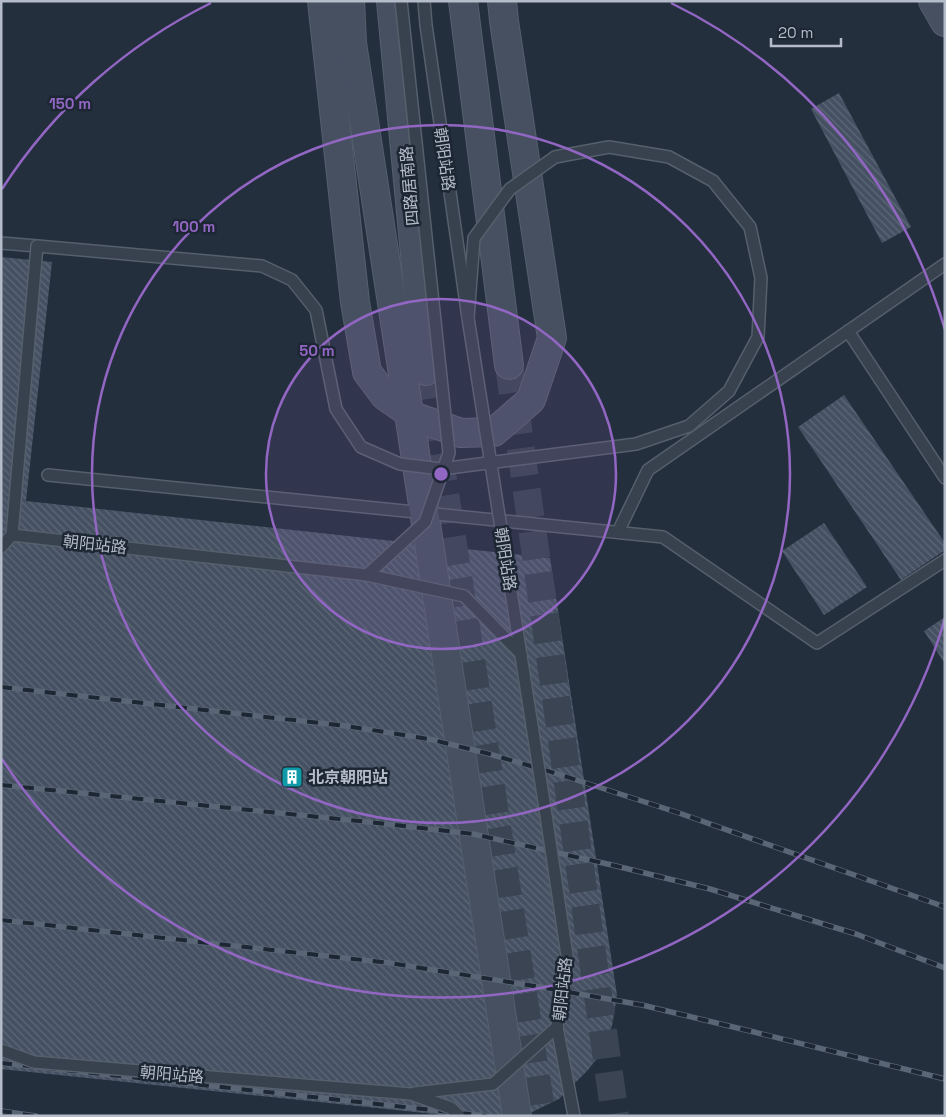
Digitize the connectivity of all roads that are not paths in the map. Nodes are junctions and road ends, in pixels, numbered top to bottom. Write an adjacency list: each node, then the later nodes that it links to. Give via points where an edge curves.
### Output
1 (322, 1): 7 (street, via 355,302 367,372 385,396 415,417 461,433 494,432 531,400 552,338)
2 (350, 1): 29 (street, via 352,43)
3 (391, 1): 16 (street, 四路居南路)
4 (401, 1): 23 (lane, 朝阳站路, bridge, via 449,453 425,522)
5 (424, 1): 13 (lane, 朝阳站路, bridge)
6 (463, 1): 15 (street)
7 (502, 1)
8 (933, 1): 9 (street)
9 (945, 22)
10 (1, 243): 11 (lane)
11 (37, 246): 13 (lane, bridge, via 262,266 292,280 316,310 336,409 361,447 400,464 441,469 636,444 689,426 729,391 758,337 761,278 750,227 713,181 669,157 609,147 555,157 510,189 474,238); 20 (lane, bridge)
12 (945, 264): 14 (lane)
13 (468, 318): 24 (lane, 朝阳站路, bridge)
14 (848, 330): 18 (lane); 19 (lane, via 648,470)
15 (509, 364)
16 (426, 370)
17 (48, 475): 19 (lane)
18 (945, 478)
19 (618, 532): 22 (lane, via 664,537 817,644)
20 (5, 537): 21 (lane, bridge); 23 (lane, 朝阳站路, bridge)
21 (1, 547)
22 (945, 560)
23 (367, 575): 24 (lane, bridge, via 464,596)
24 (521, 654): 25 (lane, 朝阳站路, bridge, via 568,962)
25 (557, 1027): 27 (lane, bridge, via 493,1084); 30 (lane, 朝阳站路, bridge)
26 (1, 1050): 27 (lane, 朝阳站路, bridge, via 34,1062)
27 (411, 1094): 28 (lane, 朝阳站路, bridge, via 451,1108)
28 (459, 1116)
29 (517, 1116)
30 (574, 1116)

